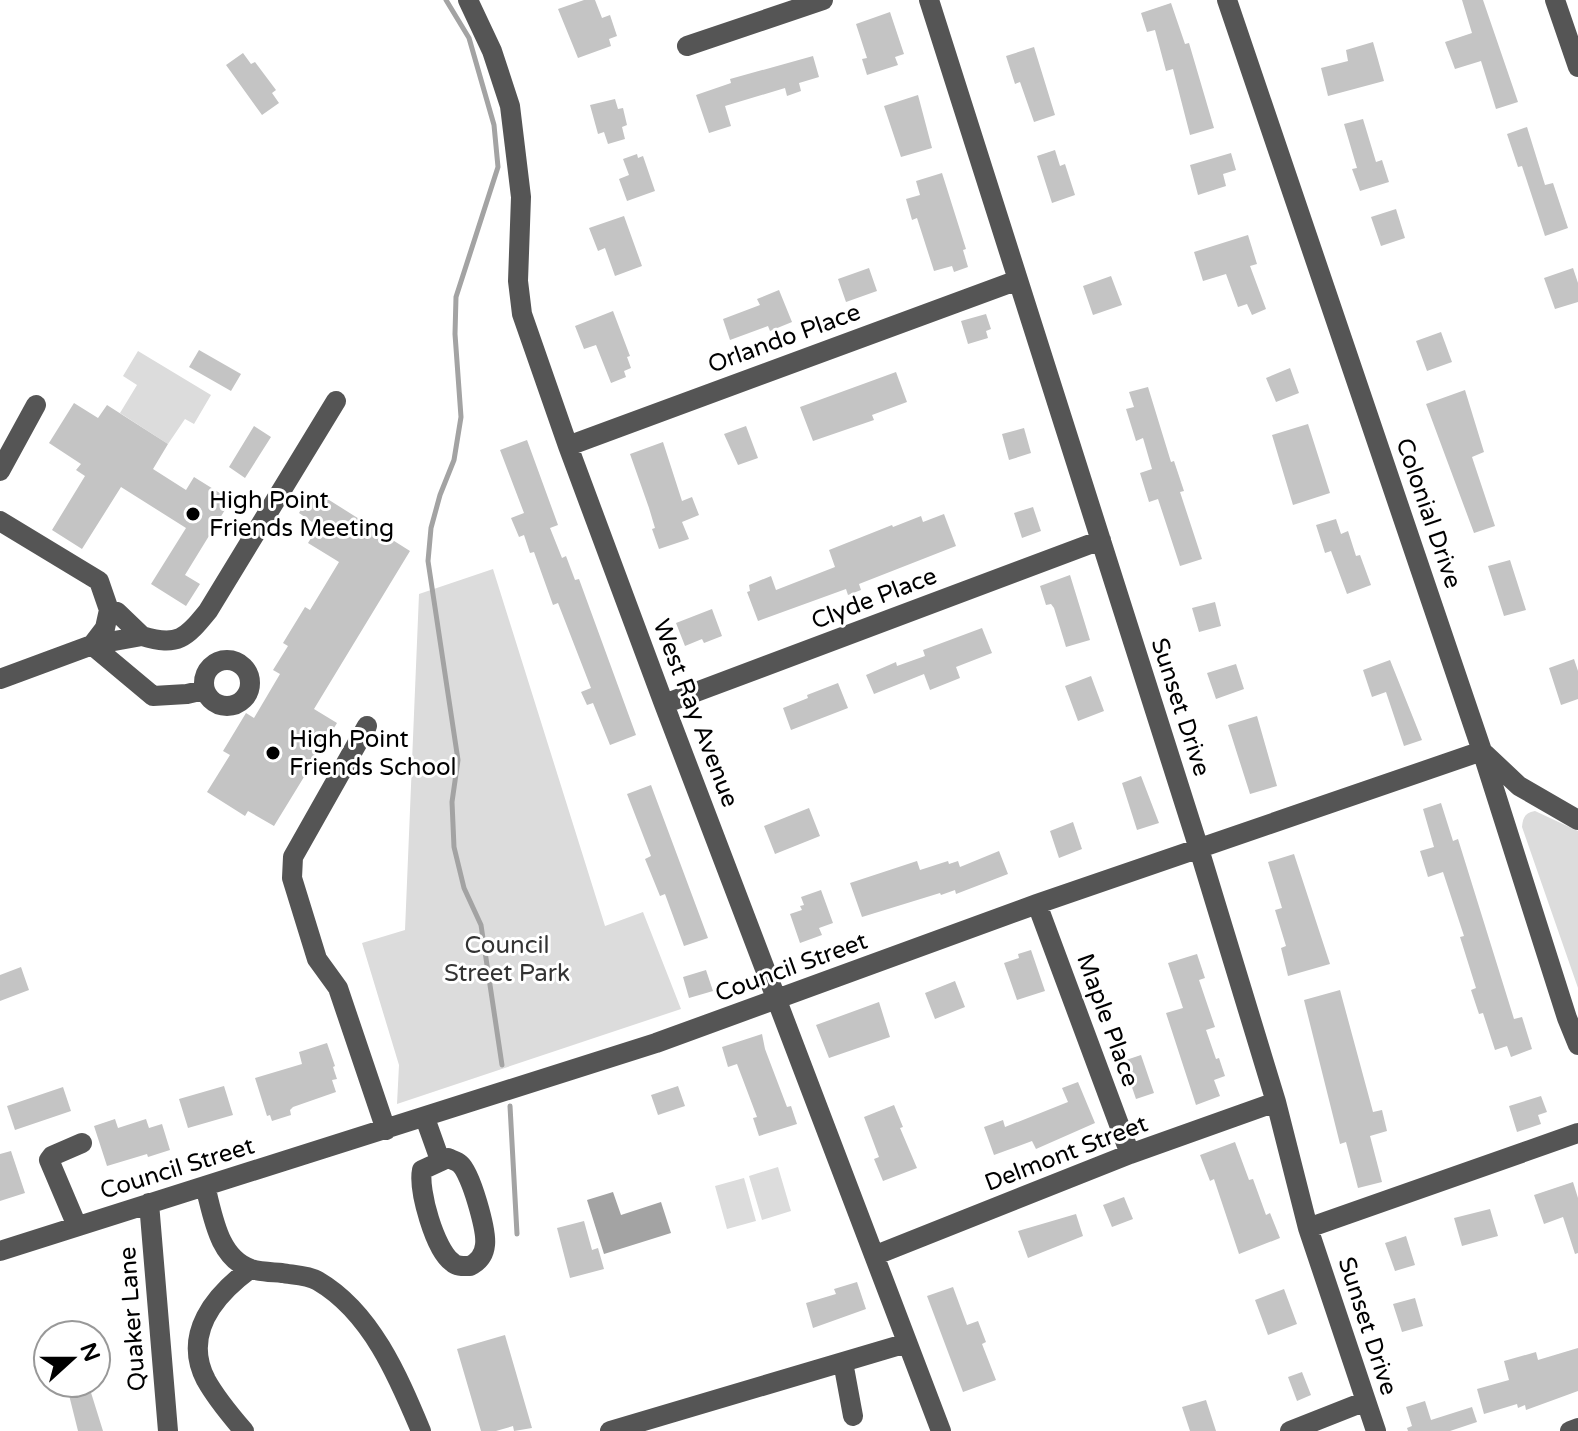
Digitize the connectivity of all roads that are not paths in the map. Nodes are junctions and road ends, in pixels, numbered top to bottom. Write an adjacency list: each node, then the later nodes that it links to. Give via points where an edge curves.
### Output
1 (468, 0): 11 (street, West Ray Avenue, via 510,106 521,197 522,314)
2 (823, 0): 6 (street)
3 (929, 0): 8 (street, Sunset Drive)
4 (1227, 0): 22 (street, Colonial Drive)
5 (1555, 0): 7 (street)
6 (687, 46)
7 (1578, 67)
8 (1018, 280): 11 (street, Orlando Place); 14 (street, Sunset Drive)
9 (336, 401): 16 (street, via 208,611 188,635 175,640)
10 (36, 405): 12 (street)
11 (568, 446): 20 (street, West Ray Avenue)
12 (0, 471)
13 (0, 521): 15 (street, via 99,581)
14 (1101, 540): 20 (street, Clyde Place); 24 (street, Sunset Drive)
15 (109, 610): 16 (street); 17 (street, via 105,628)
16 (142, 636): 17 (street)
17 (92, 645): 18 (street); 19 (street, via 153,696)
18 (0, 679)
19 (204, 690)
20 (664, 704): 26 (street, West Ray Avenue)
21 (367, 726): 31 (street, via 293,857 292,878 317,959 338,988)
22 (1482, 751): 23 (street, via 1519,786); 24 (street, Council Street); 27 (street, Colonial Drive)
23 (1578, 820)
24 (1199, 849): 25 (street, Council Street); 29 (street, Sunset Drive)
25 (1037, 904): 26 (street, Council Street); 34 (street, Maple Place)
26 (777, 999): 30 (street, Council Street); 41 (street, West Ray Avenue)
27 (1572, 1016): 28 (street, Colonial Drive)
28 (1578, 1045)
29 (1276, 1102): 34 (street, Delmont Street); 39 (street, Sunset Drive)
30 (425, 1118): 31 (street, Council Street); 35 (street)
31 (386, 1130): 36 (street, Council Street)
32 (1578, 1133): 39 (street)
33 (82, 1143): 38 (street, via 49,1160)
34 (1130, 1154): 41 (street, Delmont Street)
35 (440, 1160): 35 (street, via 422,1170 420,1180 432,1228 448,1260 470,1266 482,1255 483,1226 467,1174 460,1164)
36 (205, 1186): 37 (street, Council Street); 42 (street, via 228,1253)
37 (149, 1203): 38 (street, Council Street); 49 (street, Quaker Lane)
38 (77, 1226): 40 (street, Council Street)
39 (1308, 1228): 45 (street, Sunset Drive)
40 (0, 1251)
41 (876, 1255): 43 (street, West Ray Avenue)
42 (250, 1269): 50 (street, via 228,1285 200,1327 199,1352 205,1379); 51 (street, via 315,1279 342,1299 391,1364)
43 (907, 1343): 44 (street); 53 (street, West Ray Avenue)
44 (843, 1362): 46 (street); 47 (street)
45 (1366, 1401): 54 (street); 55 (street, Sunset Drive)
46 (853, 1416)
47 (651, 1425): 52 (street)
48 (1578, 1428): 56 (street)
49 (168, 1431)
50 (244, 1431)
51 (421, 1431)
52 (610, 1431)
53 (941, 1431)
54 (1290, 1431)
55 (1376, 1431)
56 (1570, 1431)

